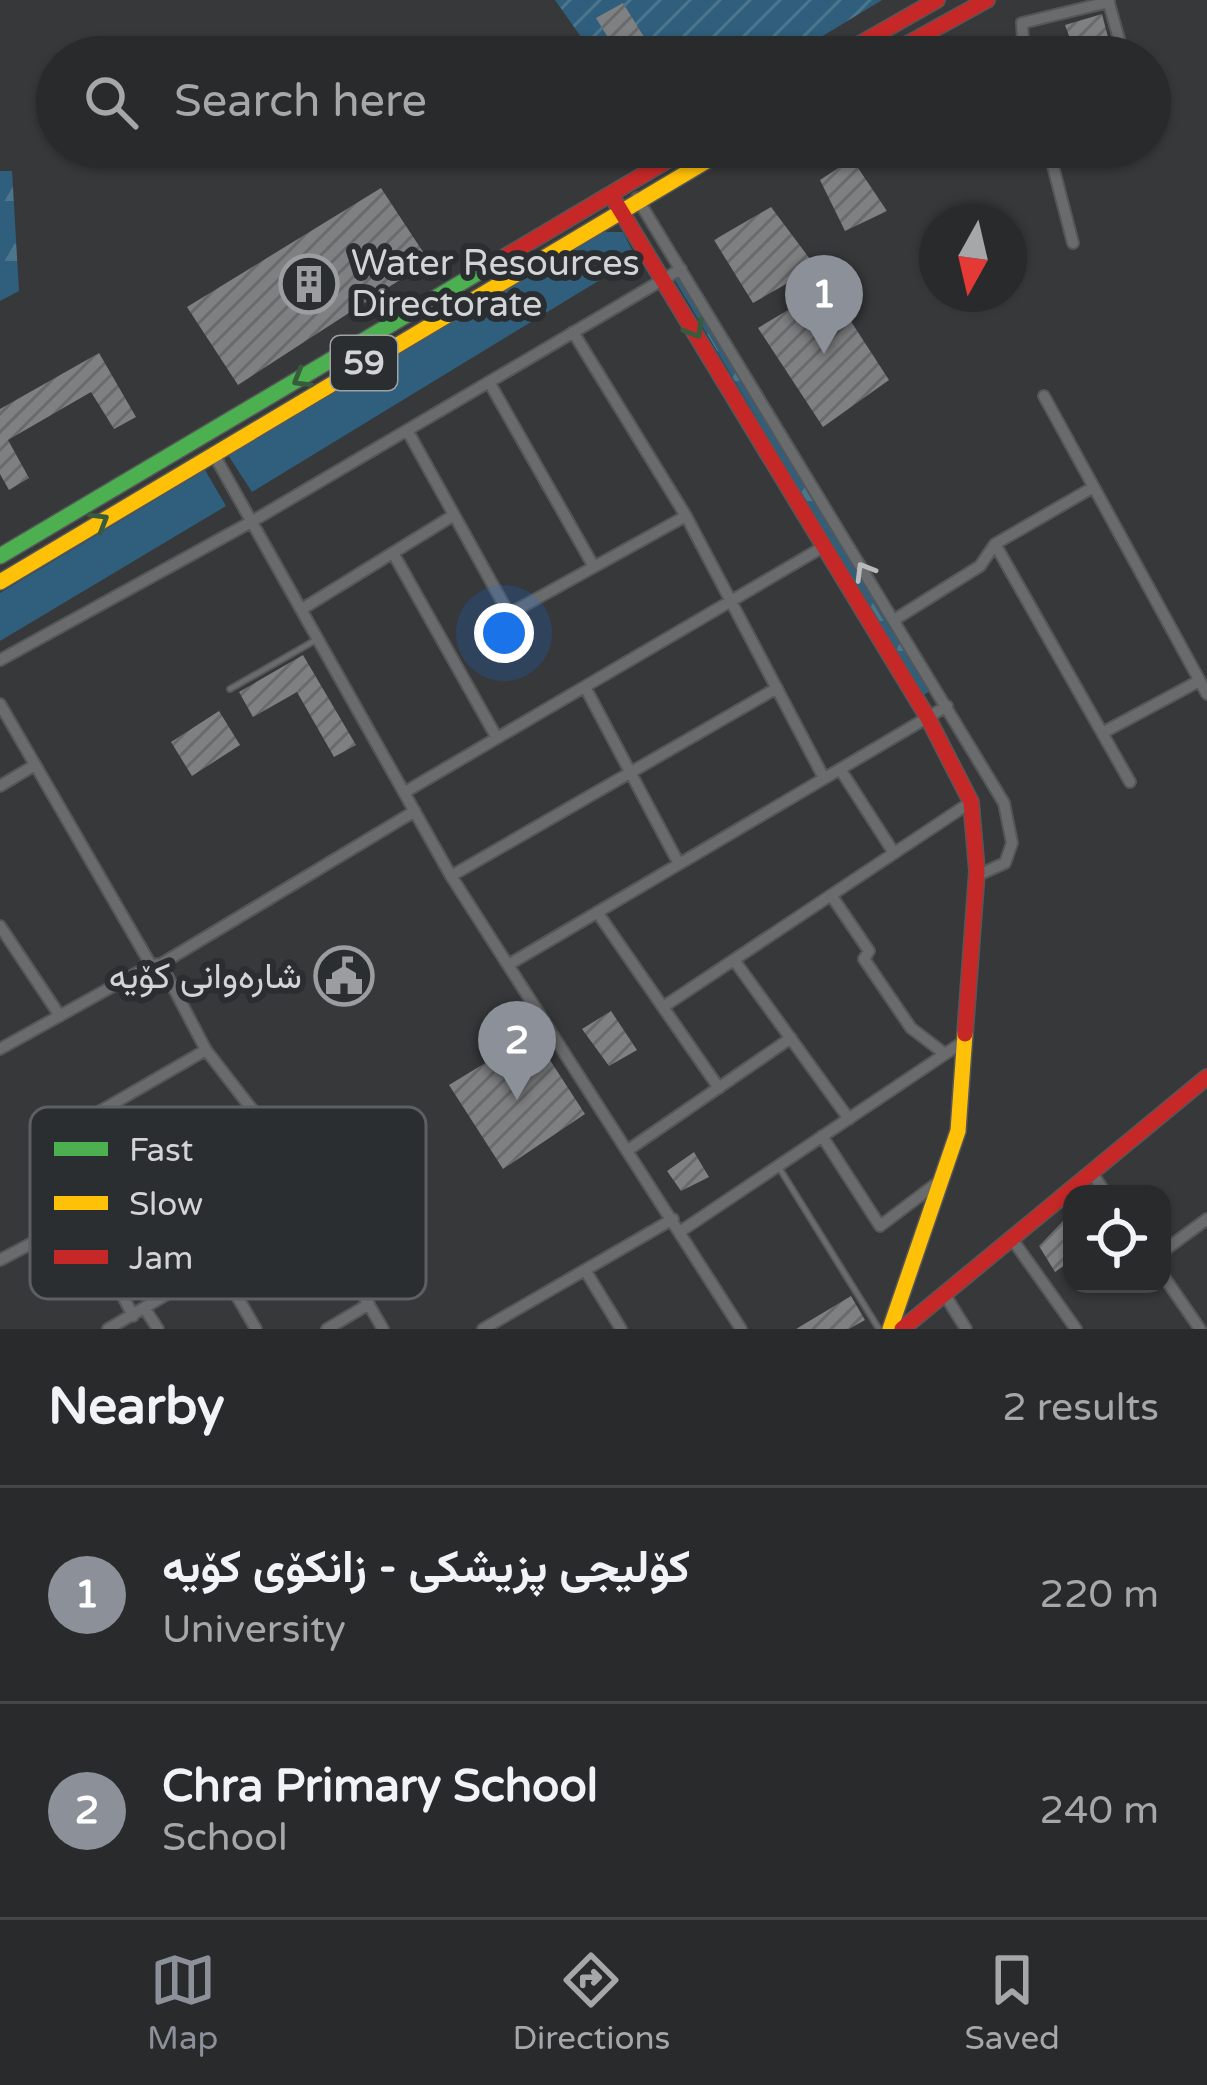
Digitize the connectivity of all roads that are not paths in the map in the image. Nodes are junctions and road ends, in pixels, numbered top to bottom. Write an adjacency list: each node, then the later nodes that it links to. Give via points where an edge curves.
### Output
1 (937, 0): 4 (main road)
2 (987, 0): 5 (main road)
3 (1108, 1): 6 (street, via 1022,23); 7 (street)
4 (874, 36)
5 (922, 36)
6 (1023, 36)
7 (1118, 36)
8 (656, 168): 11 (main road, 59)
9 (695, 168): 13 (main road, 59)
10 (1053, 168): 15 (street)
11 (628, 185): 12 (main road, 59); 13 (street)
12 (611, 195): 14 (main road); 30 (main road, 59, one-way to 30)
13 (639, 201): 14 (main road, 59); 16 (street)
14 (622, 211): 17 (main road); 22 (main road, 59)
15 (1073, 243)
16 (681, 269): 17 (street); 35 (street, one-way to 16)
17 (664, 279): 18 (street); 28 (main road, one-way to 28)
18 (574, 332): 19 (street); 25 (street)
19 (489, 382): 21 (street); 31 (street)
20 (1044, 396): 23 (street)
21 (406, 430): 24 (street); 26 (street)
22 (213, 453): 26 (street); 32 (main road, 59, one-way to 22)
23 (1092, 488): 27 (street); 40 (street)
24 (454, 515): 29 (street); 31 (street, via 509,614)
25 (686, 516): 31 (street); 33 (street)
26 (251, 521): 34 (street); 39 (street)
27 (995, 544): 35 (street, via 980,566); 48 (street)
28 (823, 547): 33 (street); 38 (main road)
29 (393, 553): 34 (street); 49 (street)
30 (0, 556)
31 (594, 567)
32 (0, 582)
33 (731, 601): 41 (street); 42 (street)
34 (302, 609): 37 (street)
35 (894, 620): 36 (street)
36 (904, 635): 38 (street); 46 (street)
37 (318, 638): 43 (lane); 56 (street)
38 (885, 646): 47 (main road)
39 (0, 660)
40 (1199, 681): 44 (street); 48 (street)
41 (585, 687): 49 (street); 52 (street)
42 (777, 688): 52 (street); 53 (street)
43 (230, 689)
44 (1207, 694)
45 (0, 704): 50 (street)
46 (947, 706): 47 (street); 61 (street, via 1012,825 1005,863)
47 (928, 718): 51 (street); 57 (main road)
48 (1102, 733): 54 (street)
49 (497, 738): 56 (street)
50 (35, 765): 55 (street); 67 (street)
51 (840, 769): 53 (street); 59 (street)
52 (630, 772): 60 (street); 62 (street)
53 (824, 778): 60 (street)
54 (1130, 782)
55 (0, 786)
56 (405, 792): 58 (street)
57 (971, 802): 59 (street); 61 (main road)
58 (415, 811): 62 (street); 67 (street)
59 (894, 854): 63 (street)
60 (679, 864): 64 (street)
61 (976, 875): 72 (main road)
62 (451, 876): 68 (street)
63 (831, 895): 66 (street); 75 (street, via 910,1028)
64 (597, 912): 68 (street); 69 (street)
65 (0, 926): 70 (street)
66 (734, 960): 69 (street); 71 (street)
67 (156, 964): 70 (street); 74 (street)
68 (508, 965): 82 (street)
69 (663, 1007): 77 (street)
70 (60, 1016): 73 (street)
71 (791, 1038): 77 (street); 80 (street)
72 (963, 1042): 75 (street); 85 (main road, via 958,1131)
73 (0, 1049)
74 (206, 1050): 78 (street); 79 (street)
75 (946, 1054): 80 (street)
76 (1207, 1077): 84 (main road)
77 (718, 1088): 82 (street)
78 (107, 1107)
79 (250, 1107)
80 (848, 1119): 81 (street)
81 (822, 1136): 83 (street); 85 (street, via 880,1226)
82 (628, 1150): 88 (street)
83 (778, 1166): 88 (street); 111 (lane)
84 (1092, 1173): 86 (street); 89 (main road)
85 (944, 1178): 112 (main road)
86 (1100, 1185)
87 (1207, 1220): 91 (street)
88 (677, 1225): 93 (street); 110 (street)
89 (1012, 1239): 95 (main road); 115 (street)
90 (30, 1246): 92 (street)
91 (1171, 1246)
92 (0, 1261)
93 (585, 1270): 102 (street); 109 (street)
94 (1171, 1287): 116 (street)
95 (945, 1295): 113 (main road); 114 (street)
96 (131, 1299): 101 (street)
97 (160, 1299): 101 (street)
98 (238, 1299): 105 (street)
99 (366, 1299): 100 (street)
100 (369, 1304): 106 (street); 107 (street)
101 (139, 1312): 103 (street); 104 (street)
102 (506, 1323): 108 (street)
103 (108, 1329)
104 (158, 1329)
105 (256, 1329)
106 (327, 1329)
107 (383, 1329)
108 (483, 1329)
109 (622, 1329)
110 (741, 1329)
111 (879, 1329)
112 (890, 1329)
113 (902, 1329)
114 (967, 1329)
115 (1076, 1329)
116 (1200, 1329)

